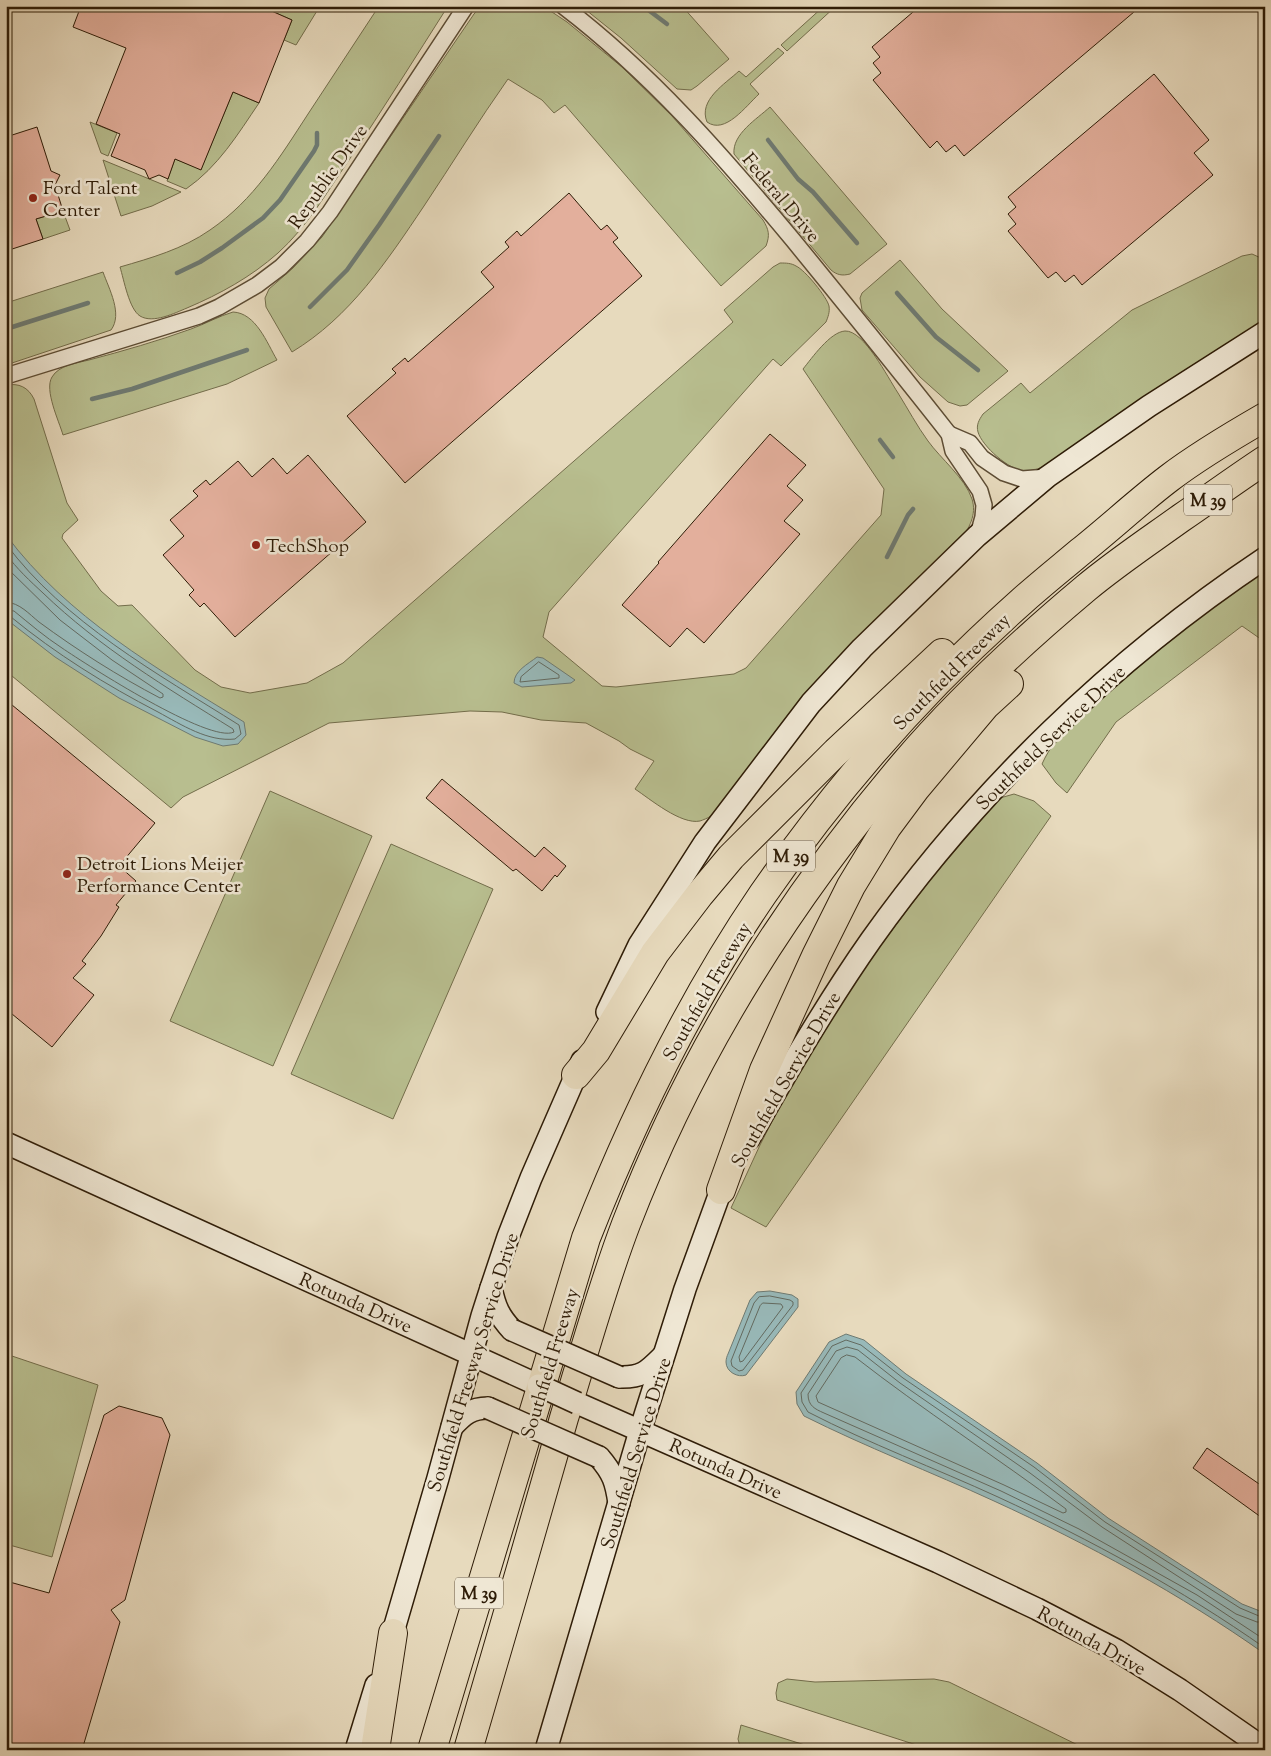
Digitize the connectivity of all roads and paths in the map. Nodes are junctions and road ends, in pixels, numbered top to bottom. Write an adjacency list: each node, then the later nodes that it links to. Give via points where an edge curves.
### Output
1 (466, 6): 4 (street, Republic Drive, via 330,212 281,266 239,296 199,316)
2 (563, 6): 6 (street, Federal Drive, via 625,57 694,125 868,331)
3 (1265, 332): 8 (main road, Southfield Freeway Service Drive, via 1149,406)
4 (6, 376)
5 (1265, 417): 9 (highway, Southfield Freeway / M 39)
6 (949, 434): 8 (street, Federal Drive, via 970,443 982,458 1004,473 1022,479); 10 (street, Federal Drive, via 953,451 980,491 984,505)
7 (1265, 460): 11 (highway, Southfield Freeway / M 39)
8 (1047, 477): 10 (main road, Southfield Freeway Service Drive)
9 (1170, 478): 13 (highway, via 1076,534 1027,574 770,817 725,864 655,953 596,1052); 26 (highway, Southfield Freeway / M 39, via 1022,600 934,685 891,732 795,850 716,968 644,1102 586,1238)
10 (977, 536): 13 (main road, Southfield Freeway Service Drive, via 862,648 811,703 717,826 639,945)
11 (1151, 539): 15 (highway, via 1120,581 985,706 933,766 887,827 851,886 784,1024); 27 (highway, Southfield Freeway / M 39, via 1089,586 1021,645 907,761 820,870 743,986 667,1129 612,1260)
12 (1265, 558): 15 (main road, Southfield Service Drive, via 1196,607 1080,704 1012,769 941,849 871,940 828,1003)
13 (576, 1074): 16 (main road, Southfield Freeway Service Drive, via 531,1178)
14 (6, 1143): 18 (main road, Rotunda Drive)
15 (721, 1190): 17 (main road, Southfield Service Drive)
16 (491, 1288): 17 (main road, bridge, via 494,1305 512,1330 619,1377 635,1378 648,1371); 18 (main road, Southfield Freeway Service Drive)
17 (664, 1354): 20 (main road, Southfield Service Drive)
18 (472, 1355): 19 (main road, Southfield Freeway Service Drive); 20 (main road, Rotunda Drive, bridge)
19 (452, 1427): 21 (main road, bridge, via 469,1411 488,1408 598,1457 616,1484); 22 (main road, Southfield Freeway Service Drive)
20 (640, 1431): 21 (main road, Southfield Service Drive); 23 (main road, Rotunda Drive, via 1037,1609 1116,1650)
21 (619, 1503): 28 (main road, Southfield Service Drive)
22 (393, 1633): 24 (main road, Southfield Freeway Service Drive); 25 (highway)
23 (1265, 1749)
24 (356, 1750)
25 (374, 1750)
26 (432, 1750)
27 (468, 1750)
28 (546, 1750)

